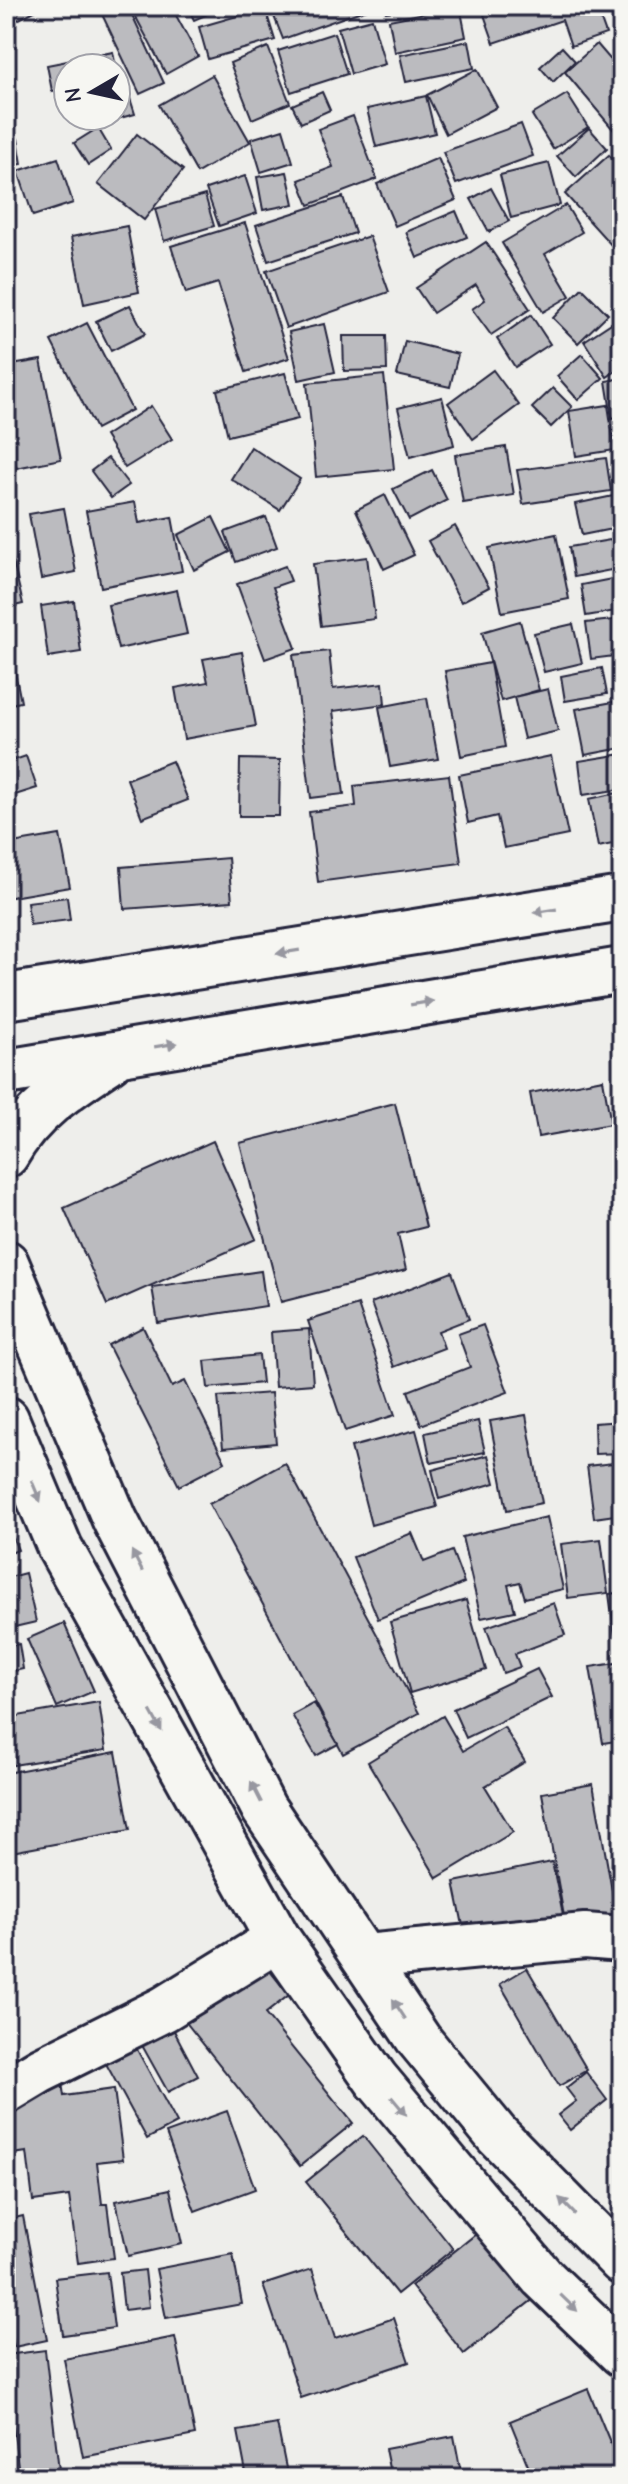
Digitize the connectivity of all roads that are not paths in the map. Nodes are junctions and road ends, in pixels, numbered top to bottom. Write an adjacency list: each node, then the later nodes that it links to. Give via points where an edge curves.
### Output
1 (622, 899): 3 (street, one-way to 3)
2 (622, 970): 4 (street, one-way to 2)
3 (6, 997)
4 (120, 1053): 5 (street); 6 (street, via 54,1098 18,1133)
5 (6, 1072)
6 (6, 1155)
7 (6, 1263): 11 (street, one-way to 7, via 250,1782 115,1520)
8 (6, 1419): 9 (street, one-way to 9, via 60,1548)
9 (278, 1939): 12 (street, via 164,2009); 14 (street, one-way to 14, via 376,2079 542,2277)
10 (622, 1939): 11 (street, via 585,1936)
11 (365, 1957): 13 (street, one-way to 11, via 497,2135 419,2040)
12 (6, 2091)
13 (622, 2262)
14 (622, 2354)

